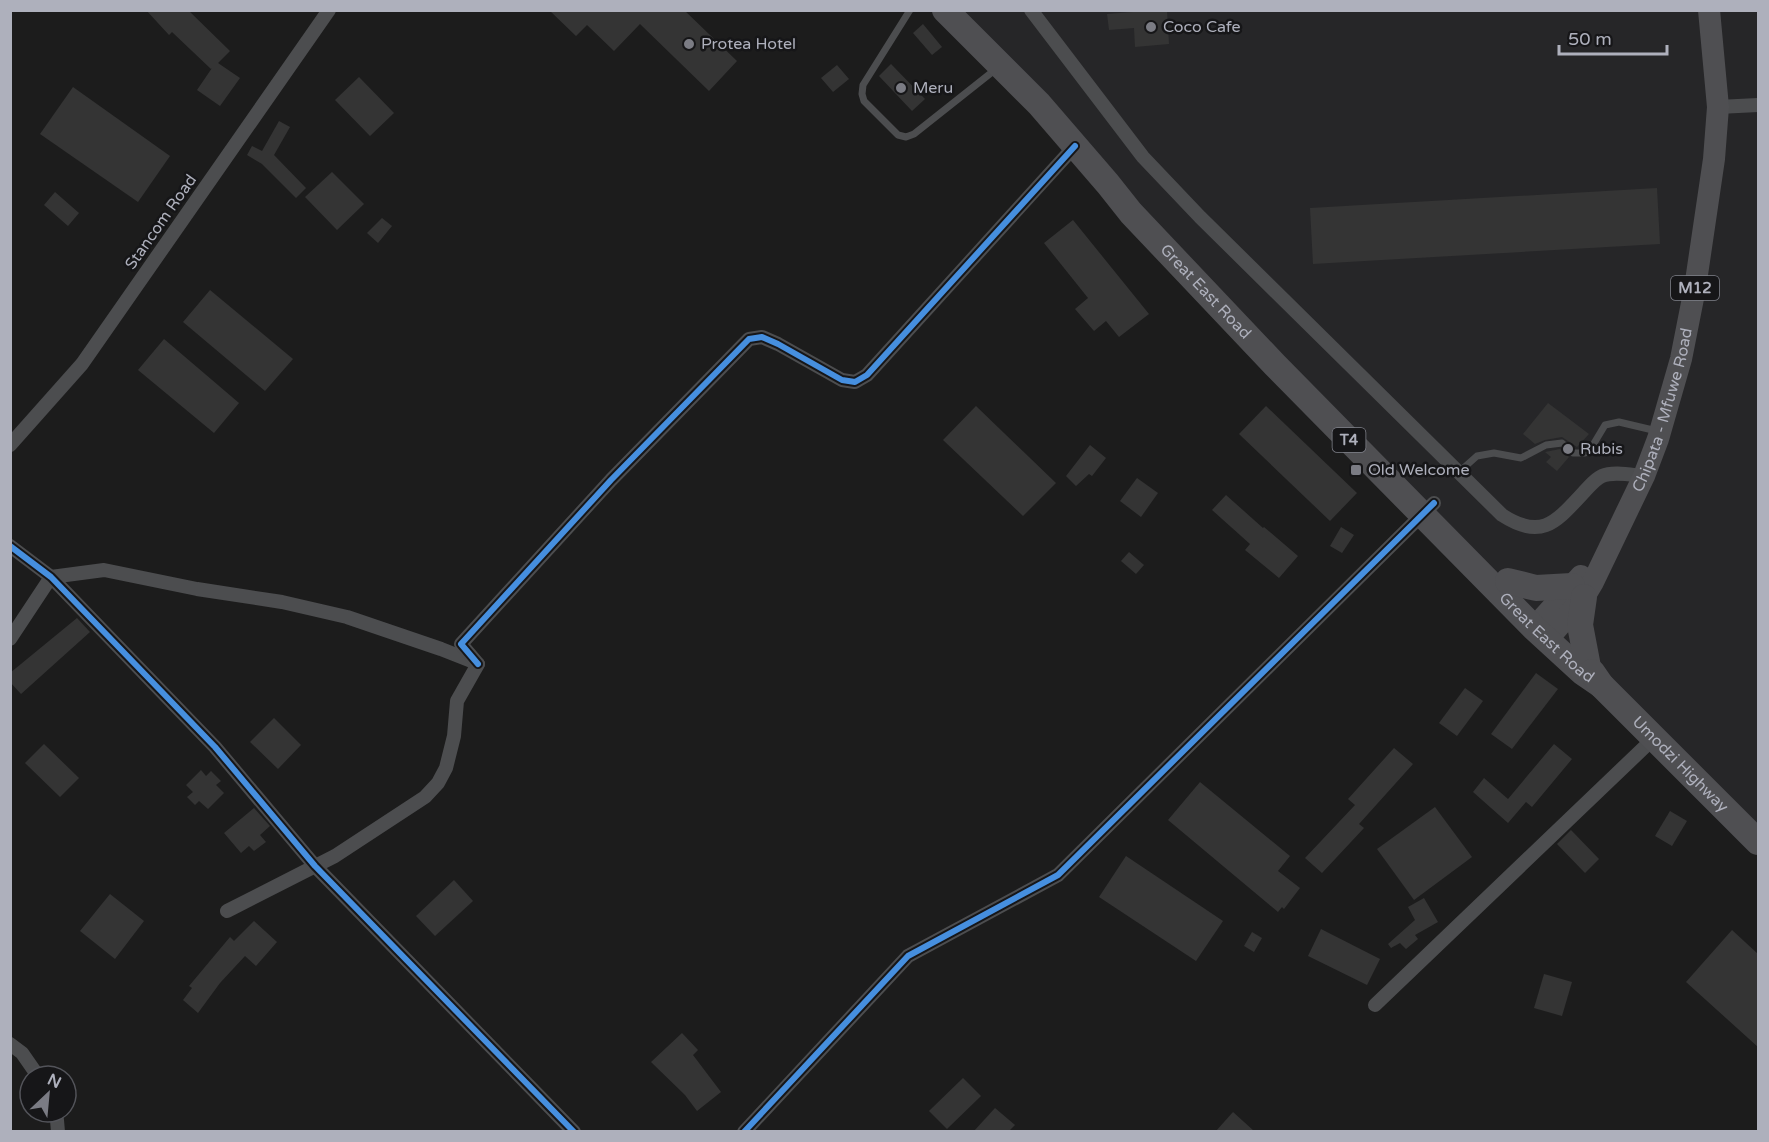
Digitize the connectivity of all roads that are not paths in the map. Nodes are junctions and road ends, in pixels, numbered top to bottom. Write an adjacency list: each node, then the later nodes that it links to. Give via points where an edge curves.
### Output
1 (330, 10): 11 (street, Stancom Road, via 82,364)
2 (910, 10): 6 (lane, via 863,85 862,94 864,101 898,135 914,134)
3 (945, 10): 6 (highway, Great East Road / T4)
4 (1030, 10): 12 (street, via 1143,157)
5 (1709, 10): 8 (main road, Chipata - Mfuwe Road / M12)
6 (999, 66): 9 (highway, Great East Road / T4, via 1039,104)
7 (1758, 105): 8 (street)
8 (1718, 107): 10 (main road, Chipata - Mfuwe Road / M12, via 1695,288 1681,359)
9 (1074, 146): 14 (highway, Great East Road / T4, via 1131,213 1260,350); 21 (street, via 867,375 855,382 842,380 778,344 762,337 749,339 611,480 461,644)
10 (1660, 432): 12 (lane, via 1619,422 1605,425 1585,453 1573,453 1562,443 1546,445 1521,458 1494,453 1477,456); 13 (main road, Chipata - Mfuwe Road / M12)
11 (10, 445)
12 (1459, 472): 13 (street, via 1502,515 1531,528 1544,527 1561,518 1603,475)
13 (1644, 476): 18 (main road, Chipata - Mfuwe Road / M12, via 1606,552)
14 (1428, 509): 17 (highway, Great East Road / T4); 19 (highway, Great East Road / T4); 31 (street, via 1058,875 908,956)
15 (10, 546): 16 (street)
16 (51, 577): 20 (street); 21 (street, via 104,570 282,602 347,617); 25 (street, via 215,747)
17 (1508, 581): 18 (highway); 19 (highway, Great East Road / T4)
18 (1578, 592): 19 (main road, M12); 22 (highway, via 1580,625)
19 (1545, 629): 22 (highway, Great East Road / T4, via 1581,672)
20 (10, 639)
21 (478, 664): 25 (street, via 457,701 454,736 438,783 425,797)
22 (1594, 676): 23 (highway, Umodzi Highway / T4)
23 (1654, 738): 24 (highway, Umodzi Highway / T4); 27 (street)
24 (1758, 842)
25 (315, 866): 26 (street); 30 (street)
26 (227, 911)
27 (1375, 1005)
28 (10, 1044): 29 (street)
29 (30, 1064)
30 (574, 1131)
31 (744, 1131)

